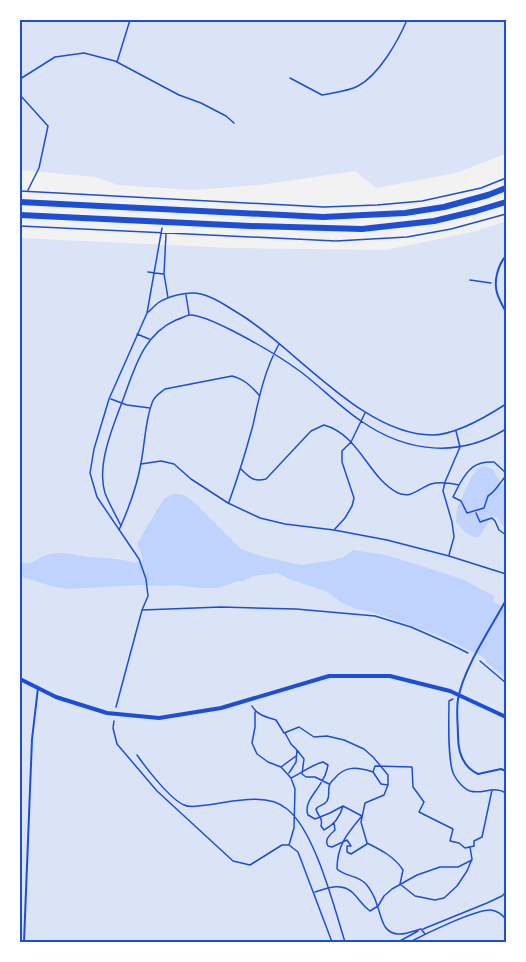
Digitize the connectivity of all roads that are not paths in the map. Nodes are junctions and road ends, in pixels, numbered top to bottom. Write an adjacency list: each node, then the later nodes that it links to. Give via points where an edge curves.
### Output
1 (507, 188): 2 (main road, via 444,207 323,217)
2 (20, 202)
3 (507, 202): 4 (main road, via 434,221 362,229)
4 (20, 215)
5 (507, 256): 6 (lane, via 501,261 495,283)
6 (507, 312)
7 (507, 600): 10 (lane, via 467,672)
8 (20, 679): 9 (street)
9 (38, 688): 10 (street, via 107,713 159,718 221,708 329,676 390,676); 14 (lane, via 32,739)
10 (459, 695): 11 (street); 12 (lane, via 458,745 467,767 478,774)
11 (507, 717)
12 (507, 771)
13 (507, 938): 15 (lane)
14 (24, 942)
15 (505, 942)

